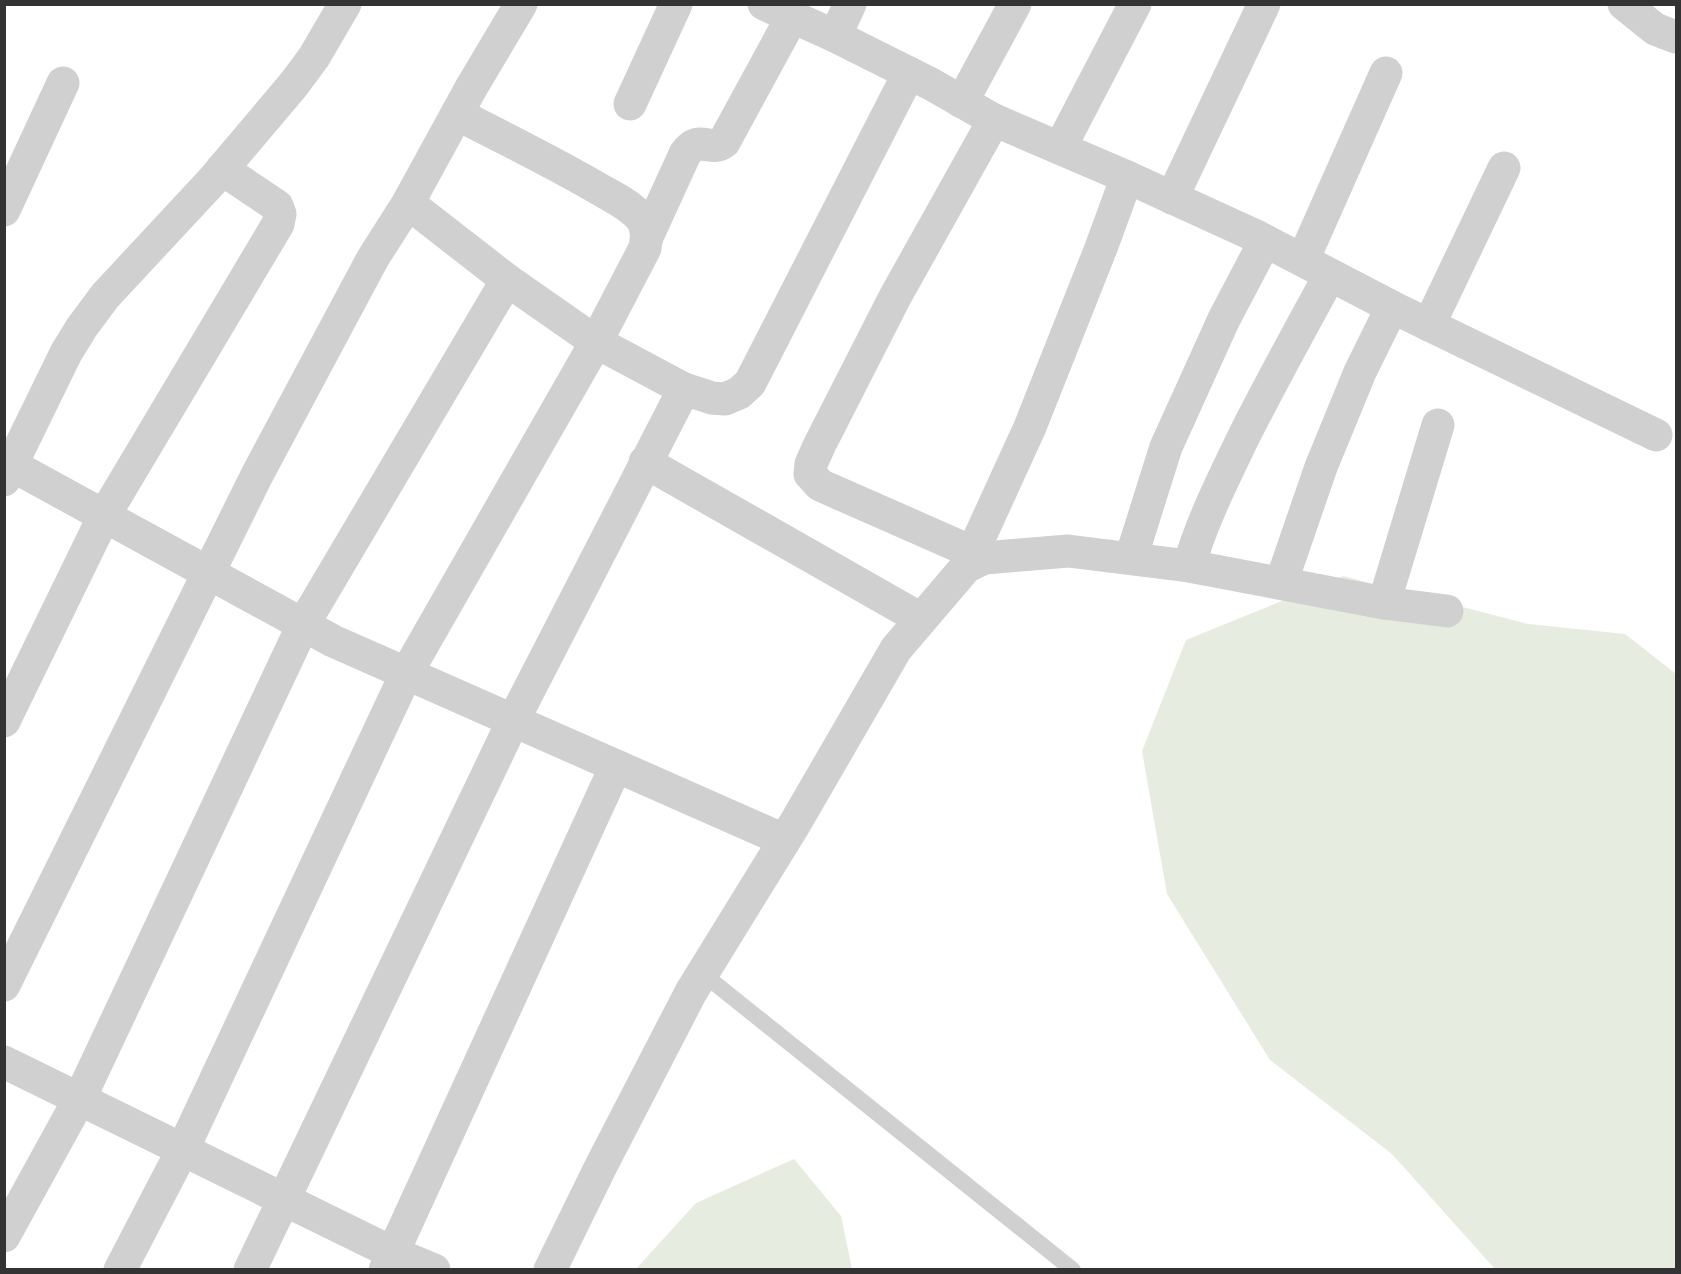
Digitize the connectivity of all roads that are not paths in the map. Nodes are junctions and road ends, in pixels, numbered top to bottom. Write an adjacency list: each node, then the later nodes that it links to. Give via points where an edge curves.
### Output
1 (345, 4): 21 (street, via 314,57)
2 (521, 4): 17 (street)
3 (676, 4): 16 (street)
4 (850, 4): 10 (street)
5 (1015, 4): 15 (street)
6 (1135, 4): 19 (street)
7 (1264, 4): 23 (street)
8 (1624, 4): 11 (street, via 1655,29)
9 (778, 11): 10 (street); 26 (street, via 724,142 719,146 691,146)
10 (835, 36): 12 (street)
11 (1677, 38)
12 (909, 73): 15 (street); 33 (street, via 750,383 725,399)
13 (1386, 73): 28 (street)
14 (63, 83): 25 (street)
15 (962, 102): 18 (street)
16 (630, 104)
17 (457, 114): 24 (street); 26 (street, via 629,207 646,226)
18 (994, 120): 19 (street); 40 (street, via 895,297 819,446 810,474 820,485)
19 (1060, 148): 22 (street)
20 (1504, 168): 31 (street)
21 (222, 169): 37 (street, via 105,296 82,327); 38 (street, via 277,206 278,224)
22 (1126, 177): 23 (street); 40 (street, via 1030,427)
23 (1172, 198): 27 (street)
24 (408, 203): 29 (street); 42 (street, via 374,258)
25 (4, 210)
26 (647, 237): 32 (street, via 645,248)
27 (1265, 241): 28 (street); 39 (street, via 1224,319 1166,447)
28 (1317, 268): 30 (street); 41 (street, via 1270,384 1199,531)
29 (507, 280): 32 (street); 47 (street)
30 (1392, 307): 31 (street); 43 (street, via 1321,467)
31 (1430, 326): 35 (street)
32 (596, 342): 33 (street); 48 (street)
33 (684, 389): 36 (street)
34 (1438, 425): 44 (street)
35 (1656, 435)
36 (645, 462): 46 (street); 50 (street)
37 (7, 469): 38 (street)
38 (104, 516): 42 (street); 49 (street)
39 (1131, 558): 40 (street, via 1068,551); 41 (street)
40 (969, 560): 46 (street)
41 (1189, 566): 43 (street)
42 (208, 573): 47 (street); 54 (street)
43 (1281, 583): 44 (street)
44 (1384, 603): 45 (street)
45 (1447, 611)
46 (921, 619): 52 (street, via 896,649)
47 (303, 625): 48 (street); 56 (street)
48 (406, 674): 50 (street); 57 (street)
49 (4, 721)
50 (513, 721): 51 (street); 58 (street)
51 (616, 766): 52 (street); 60 (street)
52 (784, 840): 53 (street)
53 (702, 973): 64 (street); 65 (lane)
54 (4, 985)
55 (4, 1062): 56 (street)
56 (80, 1098): 57 (street); 59 (street)
57 (183, 1149): 58 (street); 61 (street)
58 (284, 1199): 60 (street); 62 (street)
59 (4, 1236)
60 (389, 1261): 63 (street)
61 (120, 1269)
62 (250, 1269)
63 (434, 1269)
64 (550, 1269)
65 (1073, 1269)

